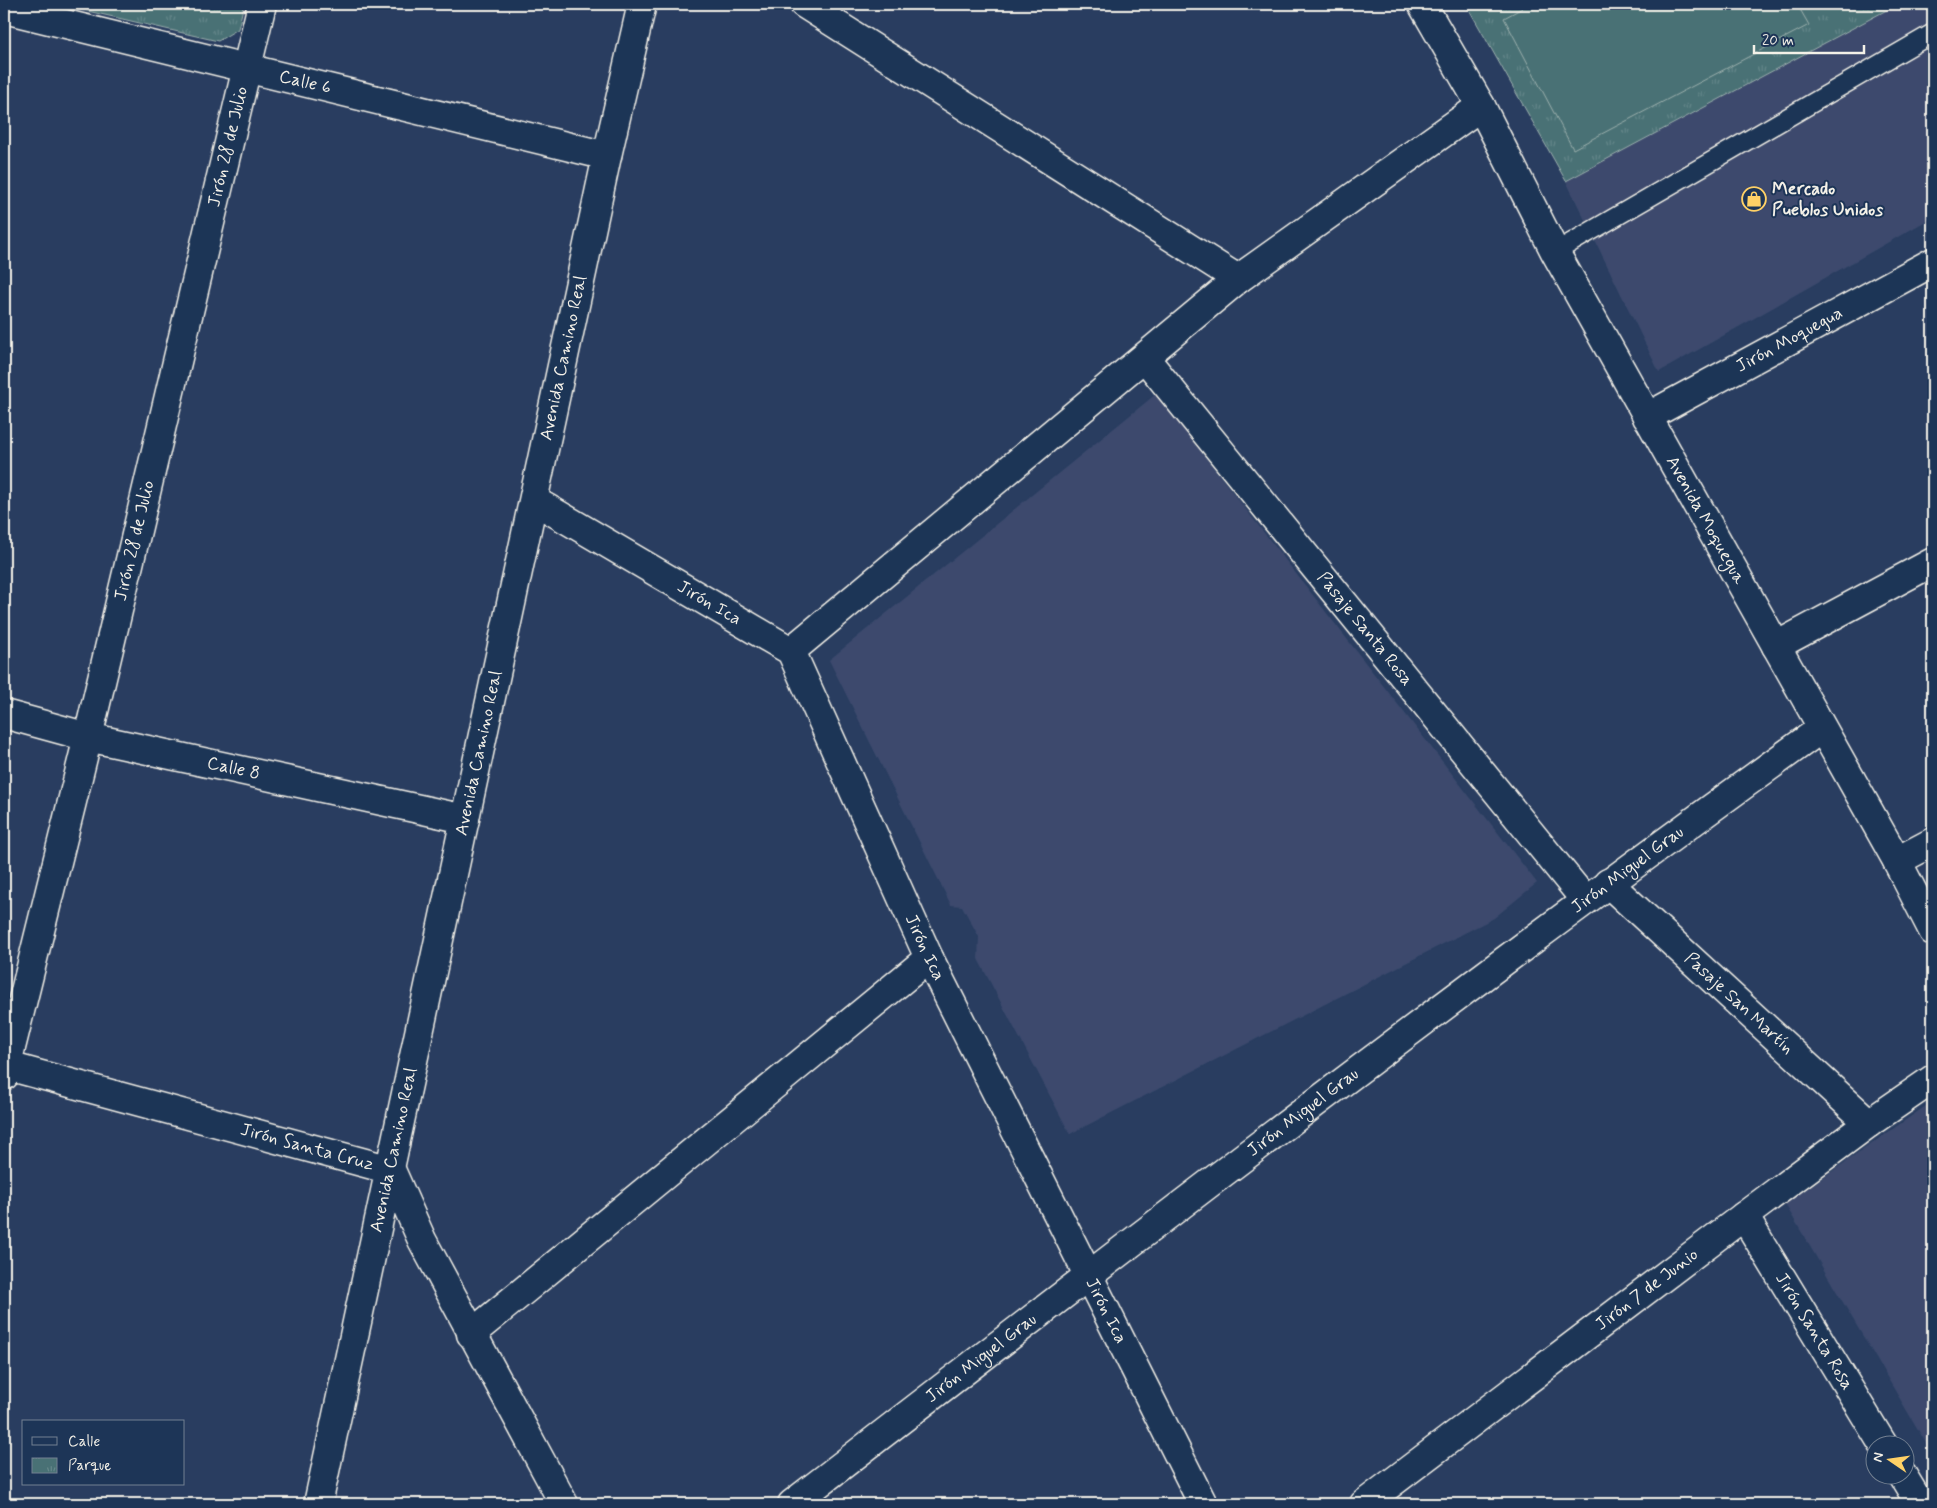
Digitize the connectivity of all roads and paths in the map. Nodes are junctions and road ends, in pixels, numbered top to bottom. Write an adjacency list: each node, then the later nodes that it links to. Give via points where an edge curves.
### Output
1 (262, 4): 8 (street, Jirón 28 de Julio)
2 (642, 4): 10 (street, Avenida Camino Real)
3 (804, 4): 13 (street)
4 (1408, 4): 9 (street, Avenida Moquegua, via 1425,18)
5 (1422, 4): 9 (street, Avenida Moquegua)
6 (4, 9): 8 (street, Calle 6)
7 (1933, 33): 11 (lane)
8 (247, 68): 10 (street, Calle 6); 22 (street, Jirón 28 de Julio)
9 (1481, 106): 11 (street, Avenida Moquegua); 13 (street)
10 (607, 156): 16 (street, Avenida Camino Real)
11 (1555, 252): 15 (street, Avenida Moquegua)
12 (1933, 262): 15 (street, Jirón Moquegua)
13 (1238, 279): 14 (street)
14 (1145, 358): 19 (street); 27 (street, Pasaje Santa Rosa)
15 (1647, 417): 18 (street, Avenida Moquegua)
16 (535, 501): 19 (street, Jirón Ica); 23 (street, Avenida Camino Real)
17 (1933, 562): 18 (street)
18 (1776, 646): 21 (street, Avenida Moquegua)
19 (791, 651): 29 (street, Jirón Ica)
20 (4, 714): 22 (street, Calle 8)
21 (1821, 729): 25 (street, Avenida Moquegua); 26 (street, Jirón Miguel Grau)
22 (88, 737): 23 (street, Calle 8); 30 (street, Jirón 28 de Julio)
23 (465, 820): 33 (street, Avenida Camino Real)
24 (1933, 842): 25 (street)
25 (1897, 861): 28 (street, Avenida Moquegua)
26 (1608, 883): 27 (street, Jirón Miguel Grau); 32 (street, Pasaje San Martín)
27 (1585, 900): 35 (street, Jirón Miguel Grau)
28 (1933, 931)
29 (929, 958): 35 (street, Jirón Ica); 36 (street)
30 (4, 1069): 33 (street, Jirón Santa Cruz)
31 (1933, 1079): 32 (street, Jirón 7 de Junio)
32 (1869, 1123): 34 (street, Jirón 7 de Junio)
33 (391, 1170): 36 (street, Jirón Santa Cruz, via 422,1240); 39 (street, Avenida Camino Real)
34 (1744, 1216): 37 (street, Jirón Santa Rosa); 43 (street, Jirón 7 de Junio)
35 (1088, 1275): 41 (street, Jirón Miguel Grau); 42 (street, Jirón Ica)
36 (471, 1334): 40 (street, Jirón Santa Cruz)
37 (1878, 1436)
38 (1908, 1486): 44 (street)
39 (318, 1504)
40 (564, 1504)
41 (792, 1504)
42 (1203, 1504)
43 (1364, 1504)
44 (1920, 1504)

